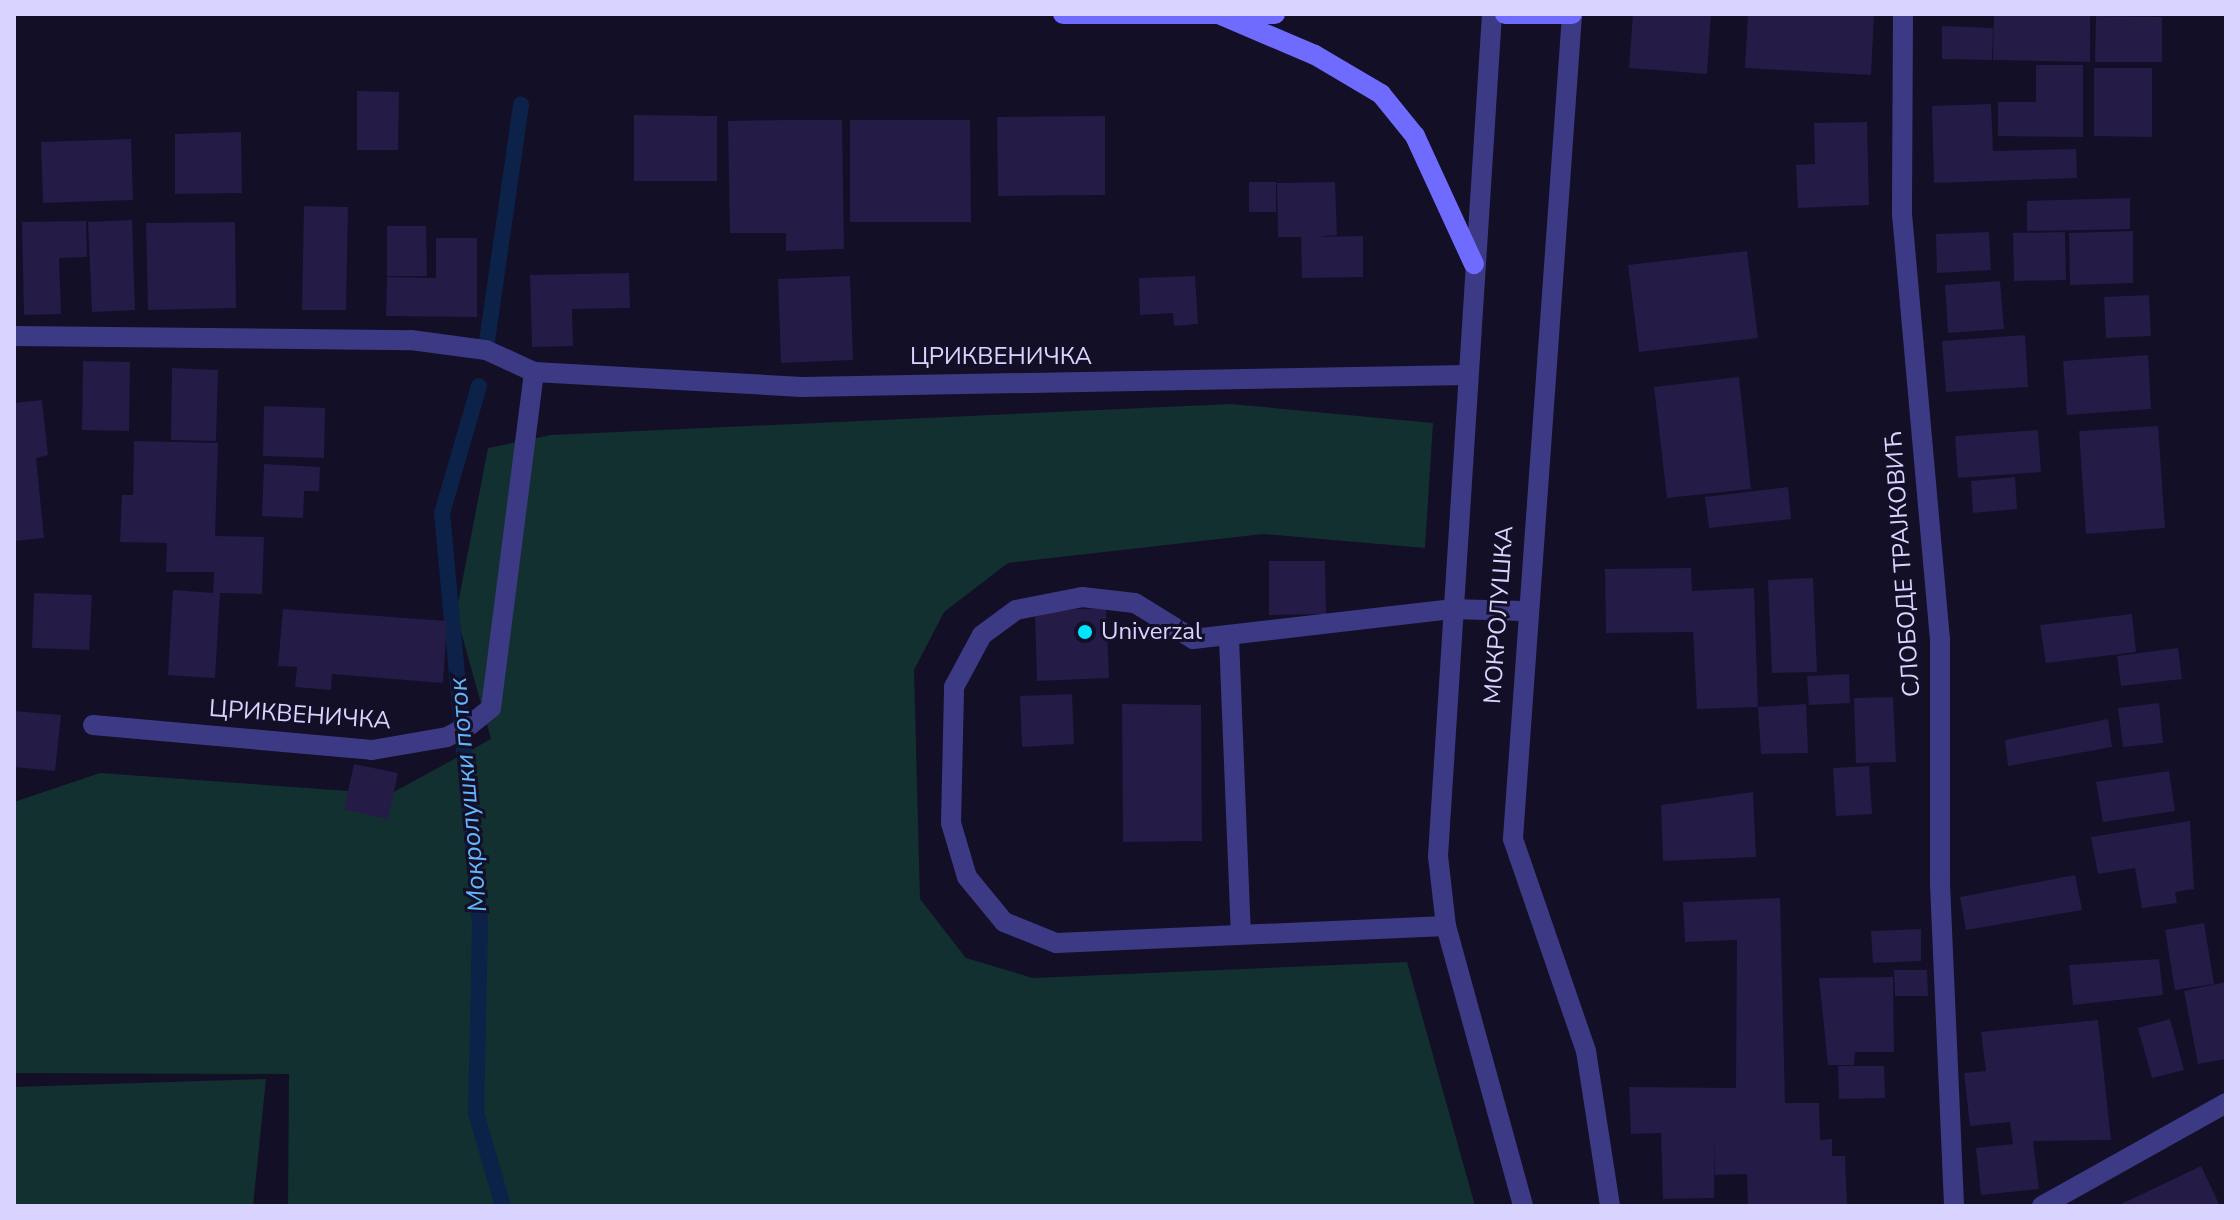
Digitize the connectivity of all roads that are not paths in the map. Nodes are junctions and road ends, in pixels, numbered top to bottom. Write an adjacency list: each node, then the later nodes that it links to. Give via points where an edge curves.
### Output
1 (1063, 14): 6 (main road)
2 (1275, 14): 6 (main road)
3 (1492, 14): 8 (street, МОКРОЛУШКА)
4 (1505, 14): 7 (main road)
5 (1903, 14): 21 (street, СЛОБОДЕ ТРАЈКОВИЋ, via 1902,214 1940,639 1940,884)
6 (1221, 15): 8 (main road, via 1315,55 1381,94 1415,136)
7 (1572, 15): 13 (street, МОКРОЛУШКА)
8 (1474, 264): 11 (street, МОКРОЛУШКА)
9 (14, 336): 10 (street, ЦРИКВЕНИЧКА, via 411,340 486,350)
10 (534, 372): 11 (street, ЦРИКВЕНИЧКА, via 802,387); 15 (street, ЦРИКВЕНИЧКА, via 491,708 470,725 423,743 359,750)
11 (1468, 375): 12 (street, МОКРОЛУШКА)
12 (1451, 609): 13 (street); 14 (street); 16 (street, МОКРОЛУШКА, via 1439,807)
13 (1524, 611): 20 (street, МОКРОЛУШКА, via 1513,839 1586,1051)
14 (1229, 638): 17 (street); 17 (street, via 1193,639 1135,603 1082,597 1016,610 982,635 954,687 951,823 967,877 1004,922 1056,943)
15 (93, 725)
16 (1446, 926): 17 (street); 19 (street, МОКРОЛУШКА)
17 (1241, 932)
18 (2226, 1103): 22 (street)
19 (1523, 1206)
20 (1610, 1206)
21 (1954, 1206)
22 (2042, 1206)

